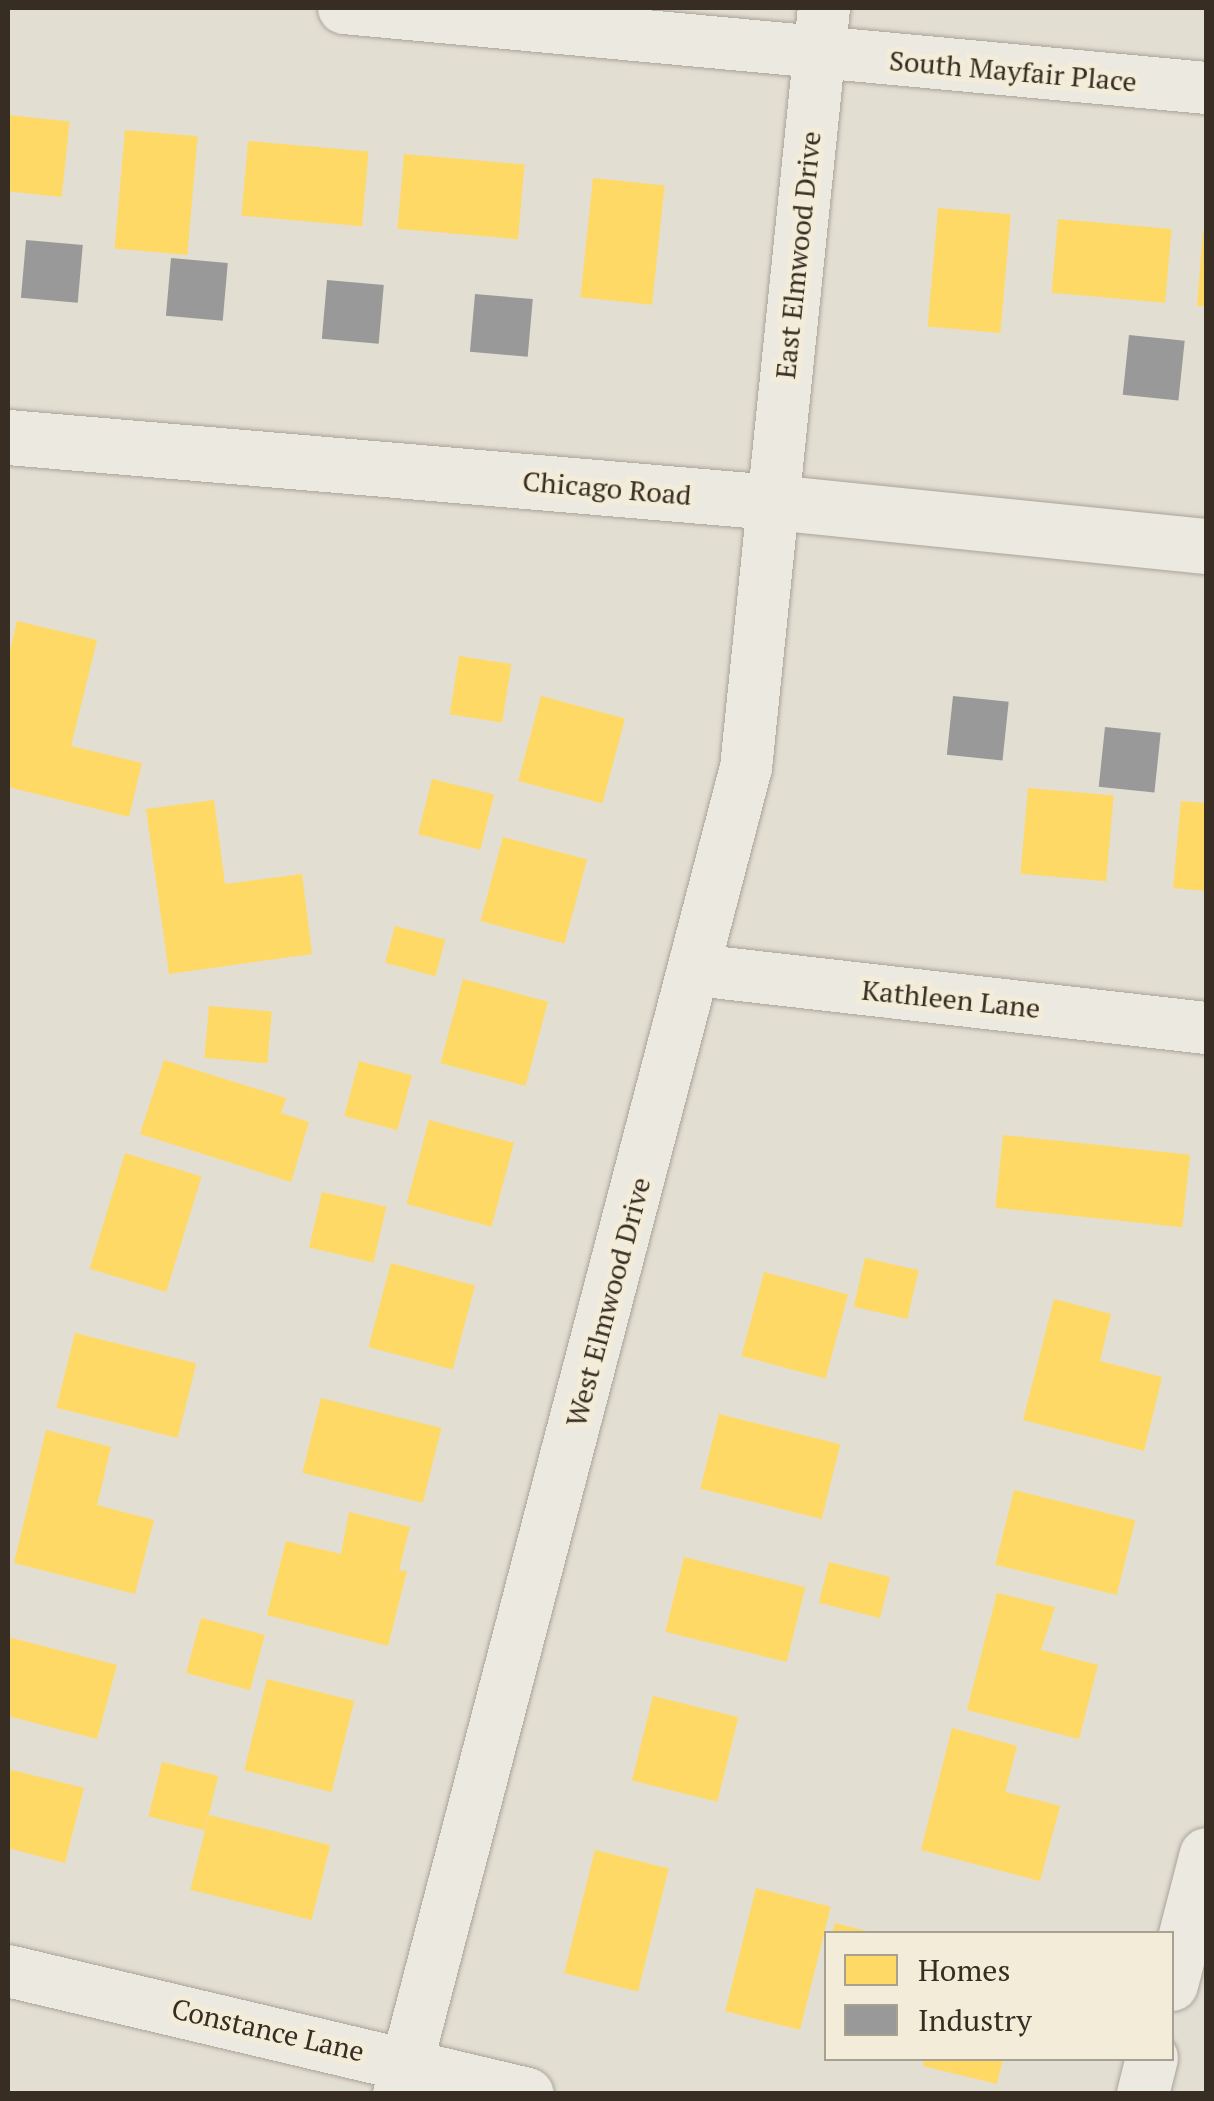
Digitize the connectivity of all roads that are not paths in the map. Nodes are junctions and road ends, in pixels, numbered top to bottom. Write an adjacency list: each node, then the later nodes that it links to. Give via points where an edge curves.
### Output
1 (344, 8): 2 (street, South Mayfair Place)
2 (822, 30): 3 (street, South Mayfair Place); 5 (street, East Elmwood Drive)
3 (1206, 88)
4 (8, 438): 5 (street, Chicago Road)
5 (772, 502): 6 (street, Chicago Road); 7 (street, West Elmwood Drive, via 746,768)
6 (1206, 546)
7 (696, 970): 8 (street, Kathleen Lane); 13 (street, West Elmwood Drive)
8 (1206, 1028)
9 (1206, 1854): 11 (street)
10 (8, 1970): 13 (street, Constance Lane)
11 (1174, 1977)
12 (1151, 2061): 15 (street)
13 (403, 2078): 14 (street, Constance Lane)
14 (528, 2094)
15 (1143, 2094)

